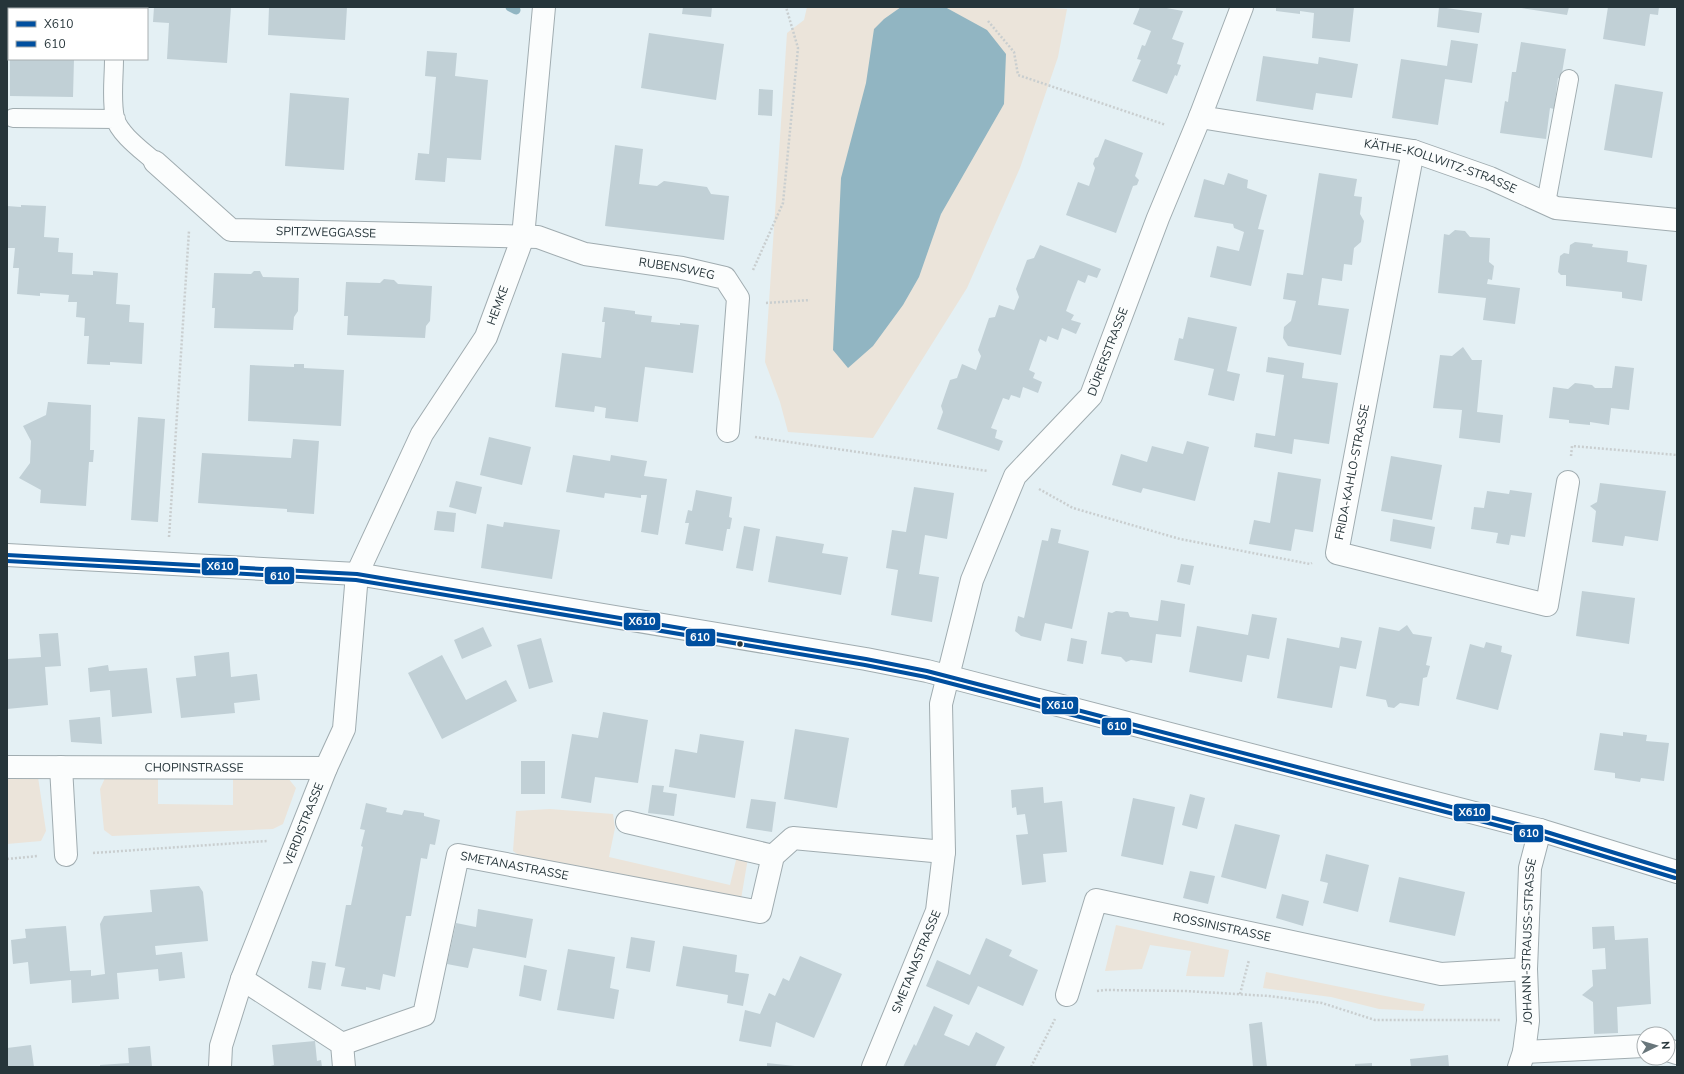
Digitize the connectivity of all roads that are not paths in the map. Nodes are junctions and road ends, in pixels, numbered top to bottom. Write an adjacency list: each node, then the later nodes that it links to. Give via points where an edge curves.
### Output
1 (544, 7): 12 (street, HEMKE)
2 (1242, 7): 7 (street, DÜRERSTRASSE)
3 (114, 60): 6 (lane)
4 (1569, 79): 10 (lane)
5 (12, 118): 6 (lane)
6 (116, 119): 9 (lane, via 132,142)
7 (1197, 126): 8 (street, KÄTHE-KOLLWITZ-STRASSE); 17 (street, DÜRERSTRASSE, via 1158,218 1091,396 1015,476 972,580)
8 (1413, 151): 10 (street, KÄTHE-KOLLWITZ-STRASSE, via 1490,178); 14 (street, FRIDA-KAHLO-STRASSE, via 1337,554 1547,604)
9 (155, 162): 12 (street, SPITZWEGGASSE, via 231,230)
10 (1546, 204): 11 (street, KÄTHE-KOLLWITZ-STRASSE, via 1556,208)
11 (1676, 215)
12 (523, 237): 13 (street, RUBENSWEG, via 538,237 585,254 682,268 725,278 738,298); 16 (street, HEMKE, via 486,337 422,434)
13 (728, 431)
14 (1568, 482)
15 (7, 555): 16 (street)
16 (357, 574): 17 (street, via 866,659); 20 (street, VERDISTRASSE, via 344,728)
17 (948, 677): 22 (street); 23 (street, SMETANASTRASSE, via 941,704)
18 (7, 767): 19 (street, CHOPINSTRASSE)
19 (61, 767): 20 (street, CHOPINSTRASSE); 24 (street)
20 (326, 768): 28 (street, VERDISTRASSE)
21 (628, 822): 25 (street)
22 (1540, 830): 26 (street); 27 (street, JOHANN-STRAUSS-STRASSE, via 1530,868)
23 (944, 852): 25 (street, via 793,838); 35 (street, SMETANASTRASSE, via 937,911)
24 (66, 854)
25 (773, 856): 30 (street, SMETANASTRASSE, via 760,912 458,855 424,1015)
26 (1677, 872)
27 (1526, 969): 29 (street, ROSSINISTRASSE, via 1441,974 1096,900); 32 (street, JOHANN-STRAUSS-STRASSE, via 1528,1022)
28 (242, 979): 30 (street); 33 (street, VERDISTRASSE, via 221,1046)
29 (1067, 995)
30 (342, 1044): 34 (street)
31 (1636, 1047): 32 (street, JOHANN-STRAUSS-STRASSE)
32 (1521, 1060)
33 (220, 1067)
34 (344, 1067)
35 (873, 1067)

